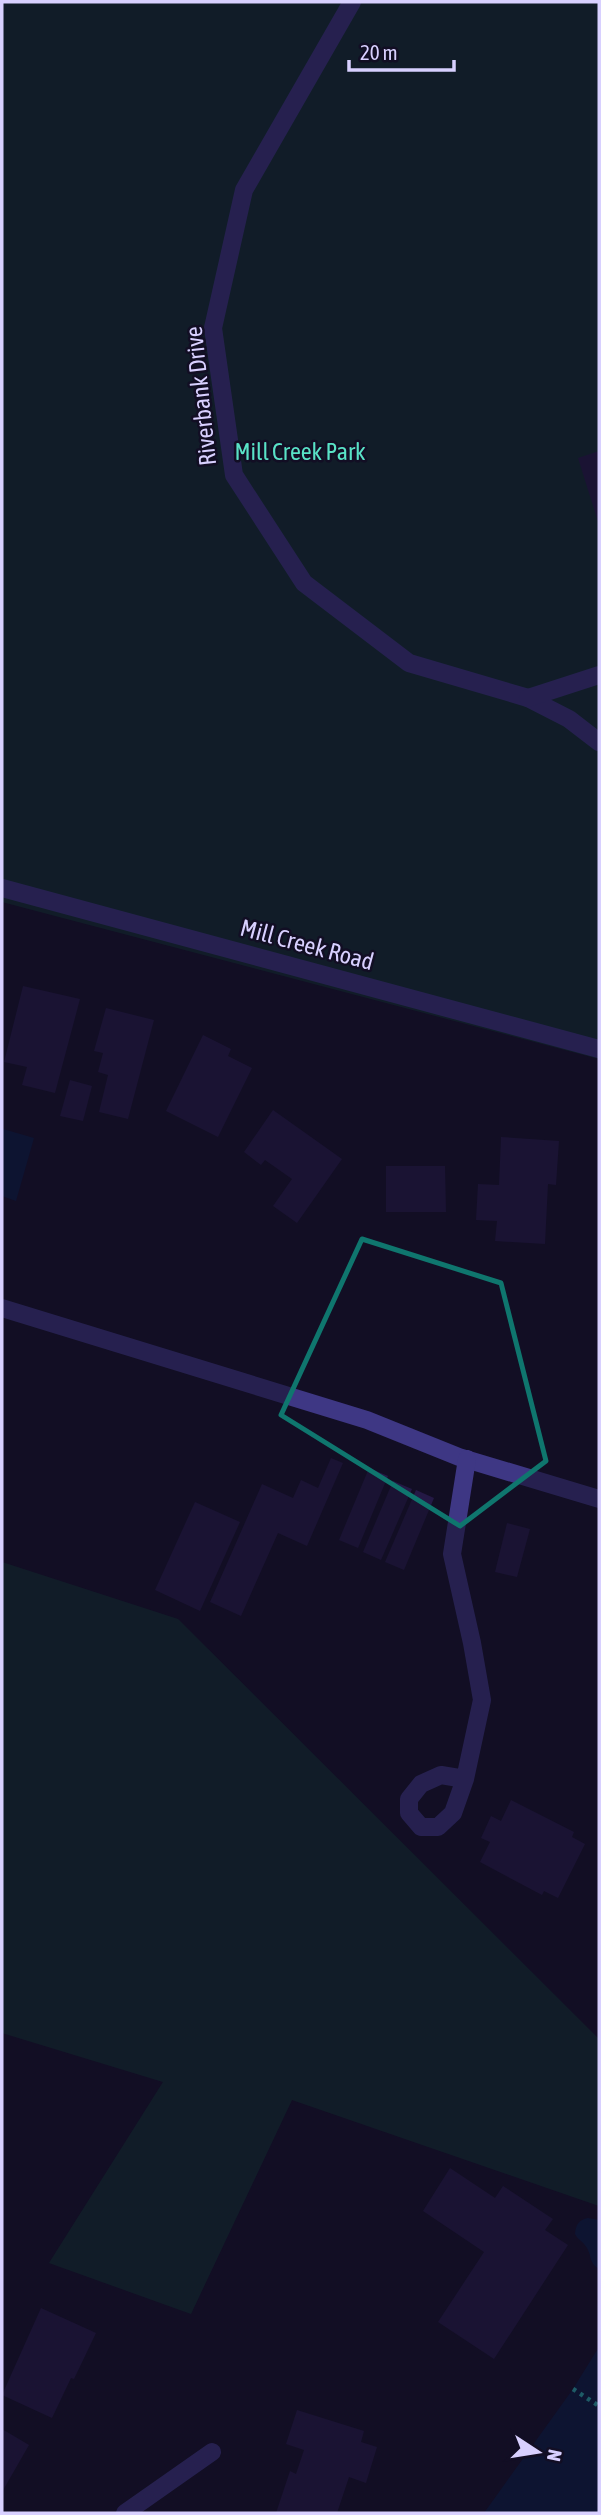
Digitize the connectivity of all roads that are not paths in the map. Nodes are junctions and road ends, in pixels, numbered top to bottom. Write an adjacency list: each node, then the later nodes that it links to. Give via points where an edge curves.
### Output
1 (352, 2): 3 (street, Riverbank Drive, via 244,190 213,328 234,475 304,583 409,663)
2 (599, 675): 3 (street)
3 (528, 698): 4 (street, Riverbank Drive, via 569,719)
4 (599, 742)
5 (2, 888): 6 (street, Mill Creek Road)
6 (599, 1049)
7 (2, 1308): 8 (street, via 367,1420)
8 (467, 1460): 9 (street); 10 (street, via 452,1554 482,1700)
9 (599, 1499)
10 (465, 1779)
11 (212, 2452): 12 (street)
12 (125, 2513)

